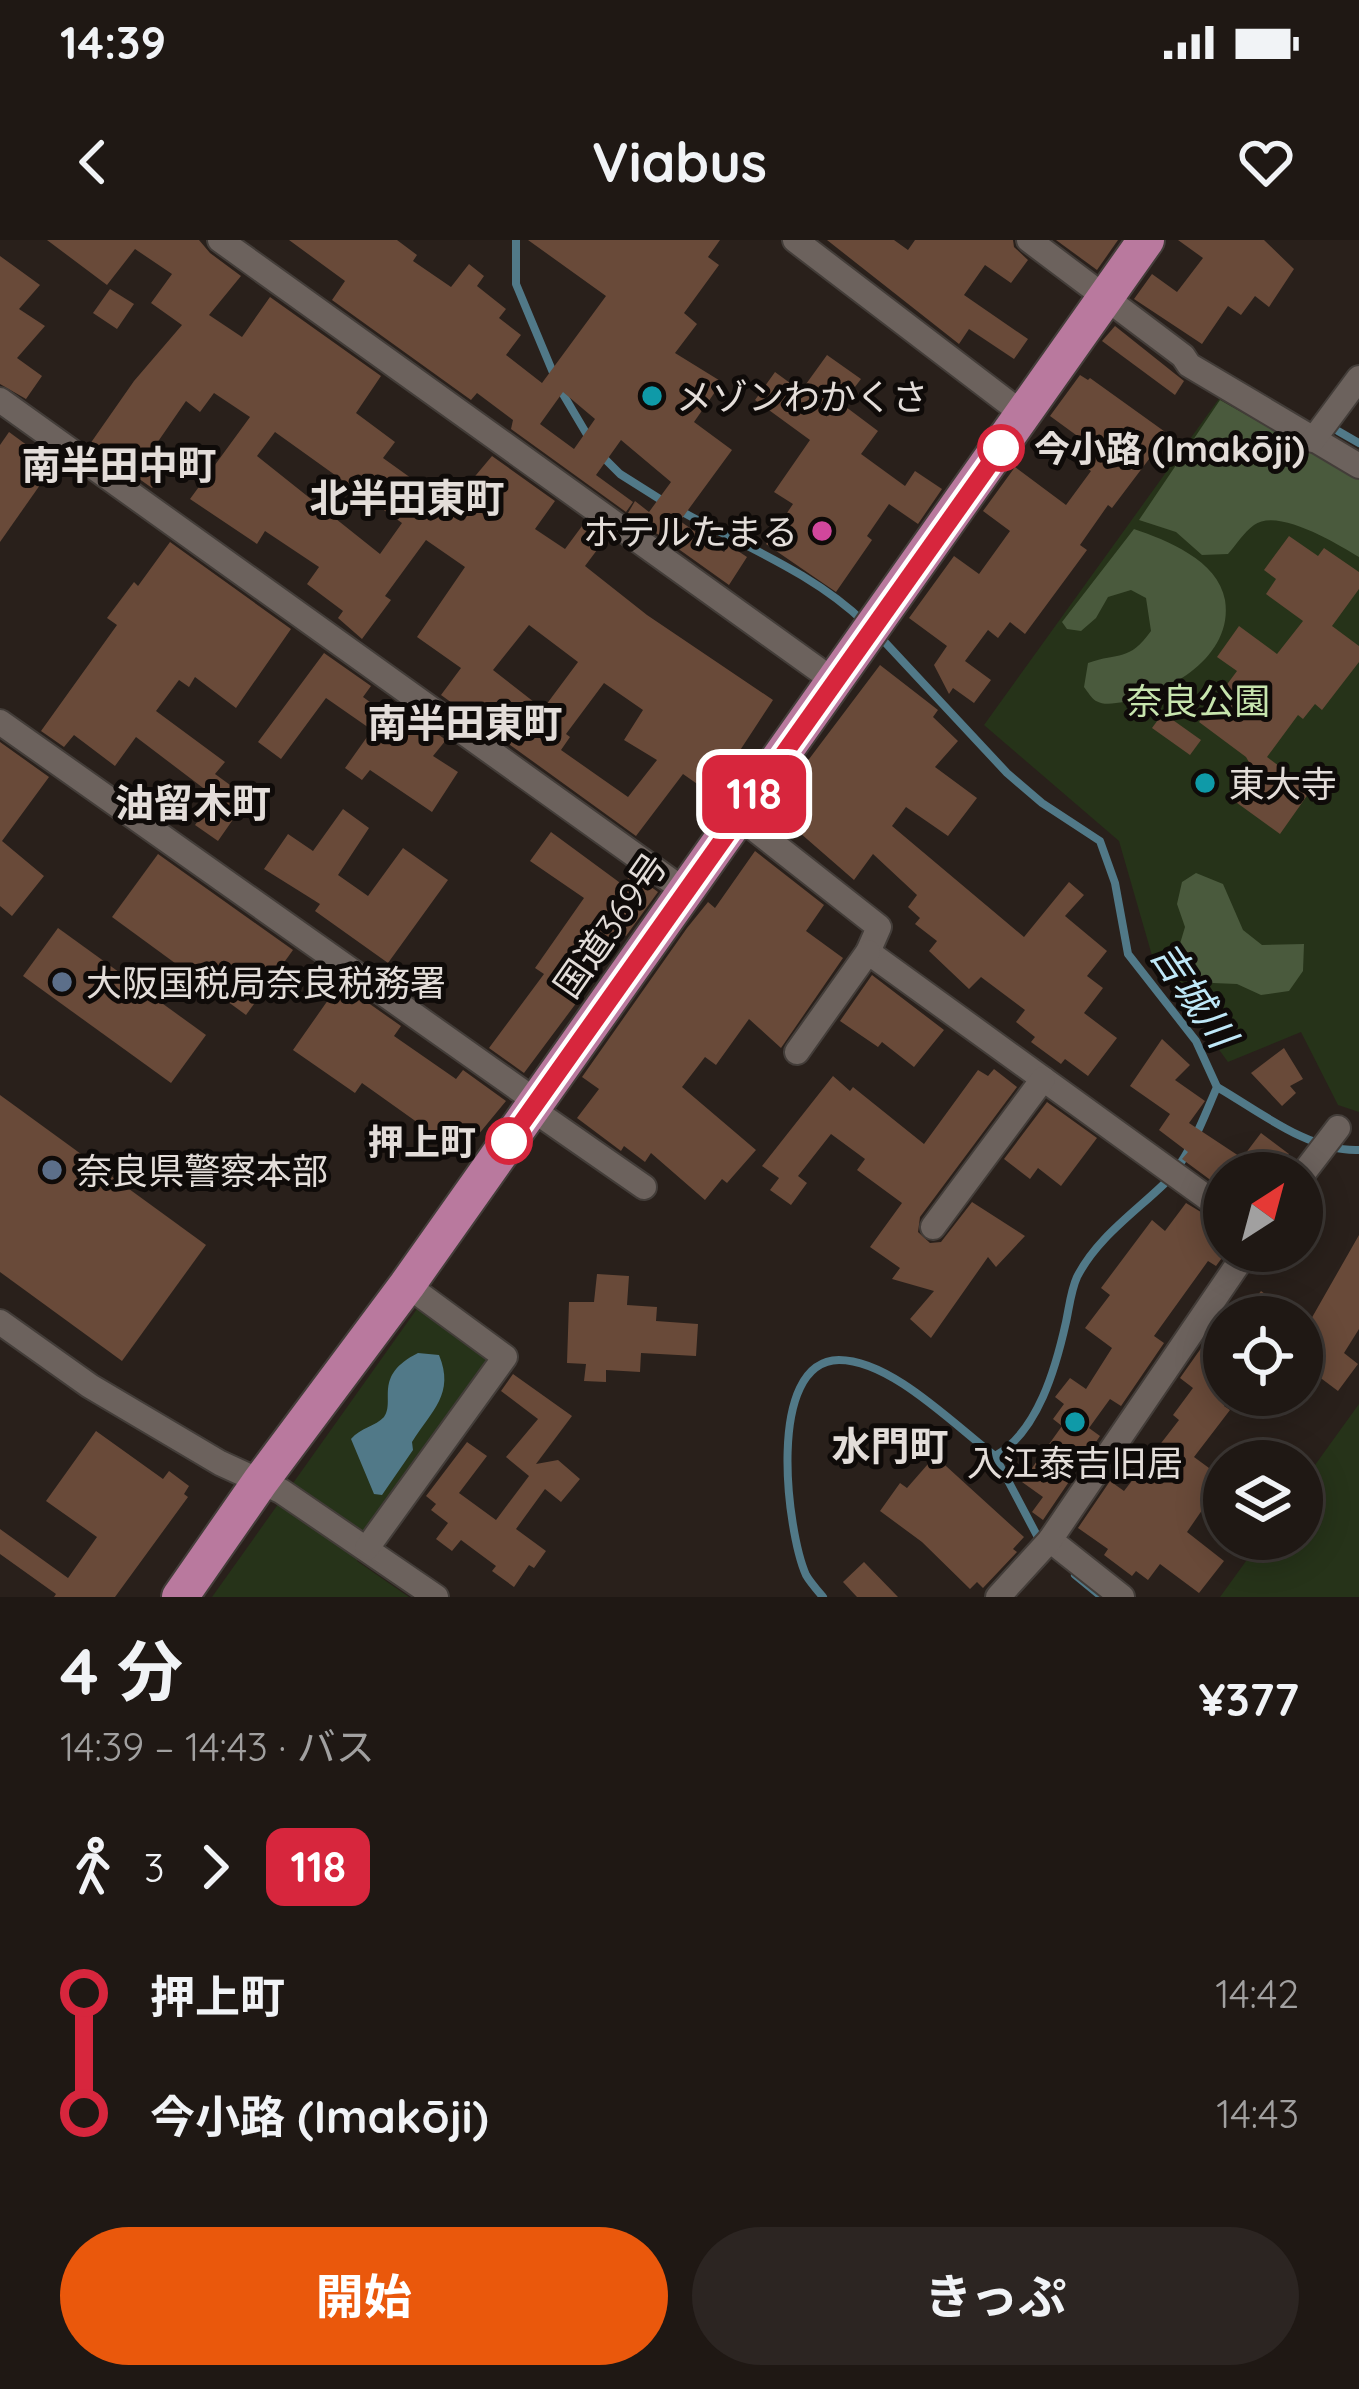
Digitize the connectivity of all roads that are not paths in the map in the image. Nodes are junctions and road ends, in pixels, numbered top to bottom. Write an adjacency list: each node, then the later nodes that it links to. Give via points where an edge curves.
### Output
1 (220, 240): 11 (street)
2 (795, 240): 8 (street)
3 (1029, 240): 5 (street)
4 (1146, 240): 5 (highway, 国道369号)
5 (1106, 299): 8 (highway, 国道369号); 9 (street, via 1190,365)
6 (1359, 378): 9 (street)
7 (0, 400): 14 (street)
8 (1024, 415): 11 (highway, 国道369号)
9 (1312, 440): 10 (street)
10 (1359, 466)
11 (834, 681): 13 (highway, 国道369号)
12 (0, 722): 18 (street)
13 (738, 816): 14 (highway, 国道369号); 15 (street, via 879,927)
14 (685, 891): 18 (highway, 国道369号)
15 (868, 952): 16 (street); 17 (street)
16 (797, 1052)
17 (1043, 1079): 20 (street); 21 (street)
18 (534, 1106): 19 (street); 23 (highway, 国道369号)
19 (644, 1187)
20 (1203, 1195)
21 (934, 1227)
22 (1232, 1272): 26 (street)
23 (407, 1286): 25 (highway, 国道369号); 27 (street, via 506,1357)
24 (0, 1322): 25 (street, via 90,1386)
25 (260, 1482): 27 (street); 28 (highway, 国道369号)
26 (1050, 1540): 30 (street); 31 (street)
27 (367, 1548): 29 (street)
28 (179, 1597)
29 (436, 1597)
30 (998, 1597)
31 (1122, 1597)

